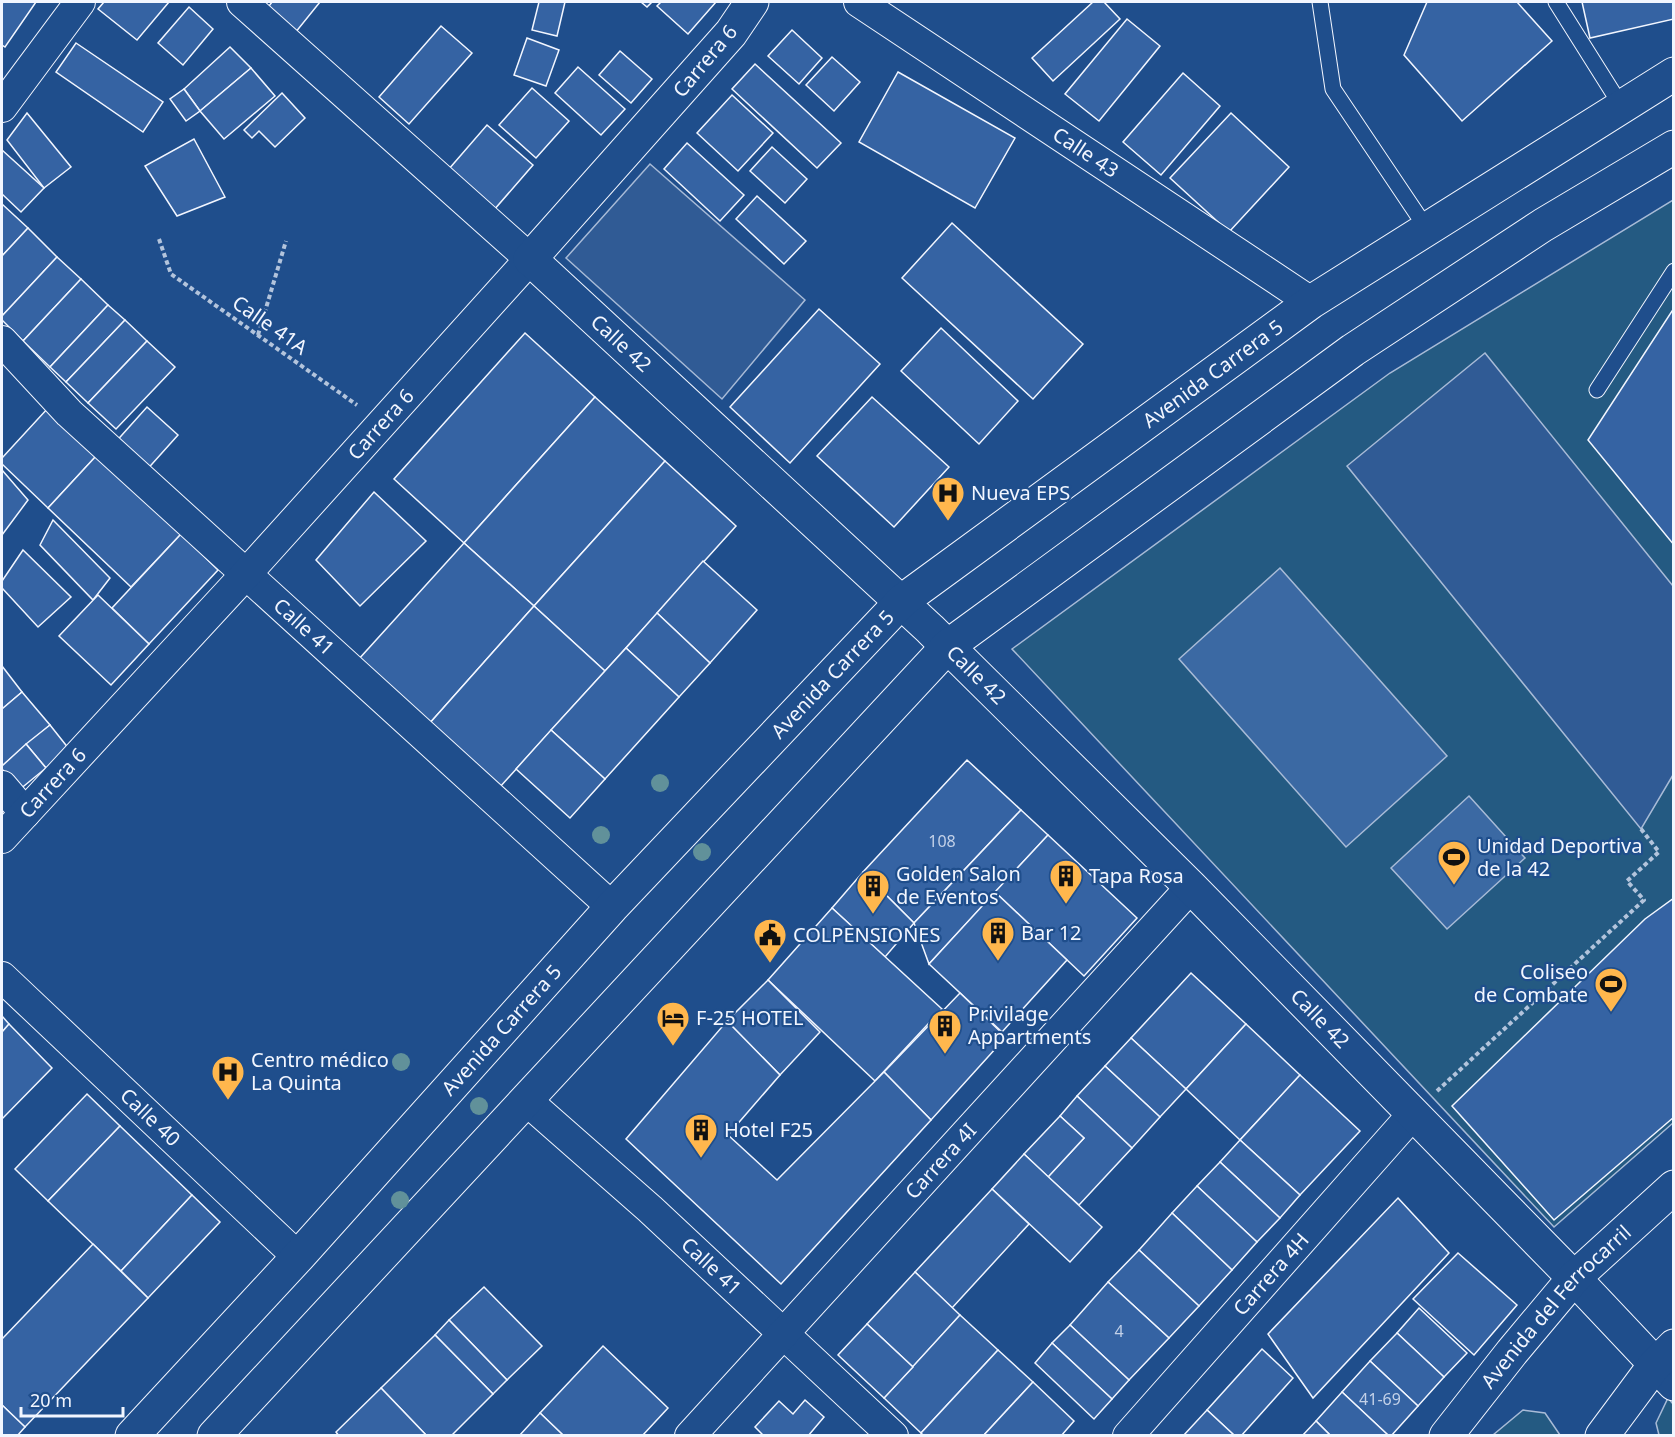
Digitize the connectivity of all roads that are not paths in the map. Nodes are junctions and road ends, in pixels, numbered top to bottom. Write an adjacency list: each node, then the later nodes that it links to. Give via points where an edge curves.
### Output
1 (80, 2): 8 (street)
2 (242, 2): 12 (street, Calle 42)
3 (752, 2): 12 (main road, Carrera 6, via 731,33)
4 (859, 2): 14 (street, Calle 43)
5 (1320, 2): 11 (lane, via 1333,89)
6 (1556, 2): 9 (lane)
7 (1674, 74): 9 (main road, Avenida Carrera 5)
8 (2, 107)
9 (1622, 107): 11 (main road, Avenida Carrera 5)
10 (1674, 147): 19 (main road, via 1543,225 1353,350)
11 (1427, 229): 14 (main road, Avenida Carrera 5)
12 (530, 259): 17 (street, Carrera 6); 18 (main road, Calle 42)
13 (1674, 271): 16 (lane)
14 (1311, 302): 18 (main road, Avenida Carrera 5)
15 (2, 340): 17 (street, Calle 41, via 69,413)
16 (1597, 390)
17 (247, 573): 21 (street, Carrera 6); 24 (street, Calle 41)
18 (902, 601): 19 (main road, Calle 42); 24 (main road, Avenida Carrera 5)
19 (948, 646): 23 (main road, Calle 42); 26 (main road)
20 (2, 786): 21 (street)
21 (25, 813): 22 (street, Carrera 6)
22 (2, 838)
23 (1191, 887): 27 (main road, Calle 42); 31 (street, Carrera 4I)
24 (612, 907): 29 (main road, Avenida Carrera 5)
25 (2, 977): 29 (street, Calle 40)
26 (526, 1100): 31 (street, Calle 41, via 650,1209); 34 (main road)
27 (1413, 1114): 30 (main road, Calle 42); 37 (street, Carrera 4H)
28 (1674, 1187): 30 (main road, Avenida del Ferrocarril)
29 (298, 1257): 33 (main road, Avenida Carrera 5)
30 (1574, 1278): 32 (main road, Calle 42); 38 (main road, Avenida del Ferrocarril)
31 (782, 1334): 35 (street, Carrera 4I); 36 (street, Calle 41)
32 (1667, 1365): 39 (main road)
33 (132, 1436)
34 (214, 1436)
35 (690, 1436)
36 (893, 1436)
37 (1128, 1436)
38 (1446, 1436)
39 (1602, 1436)

